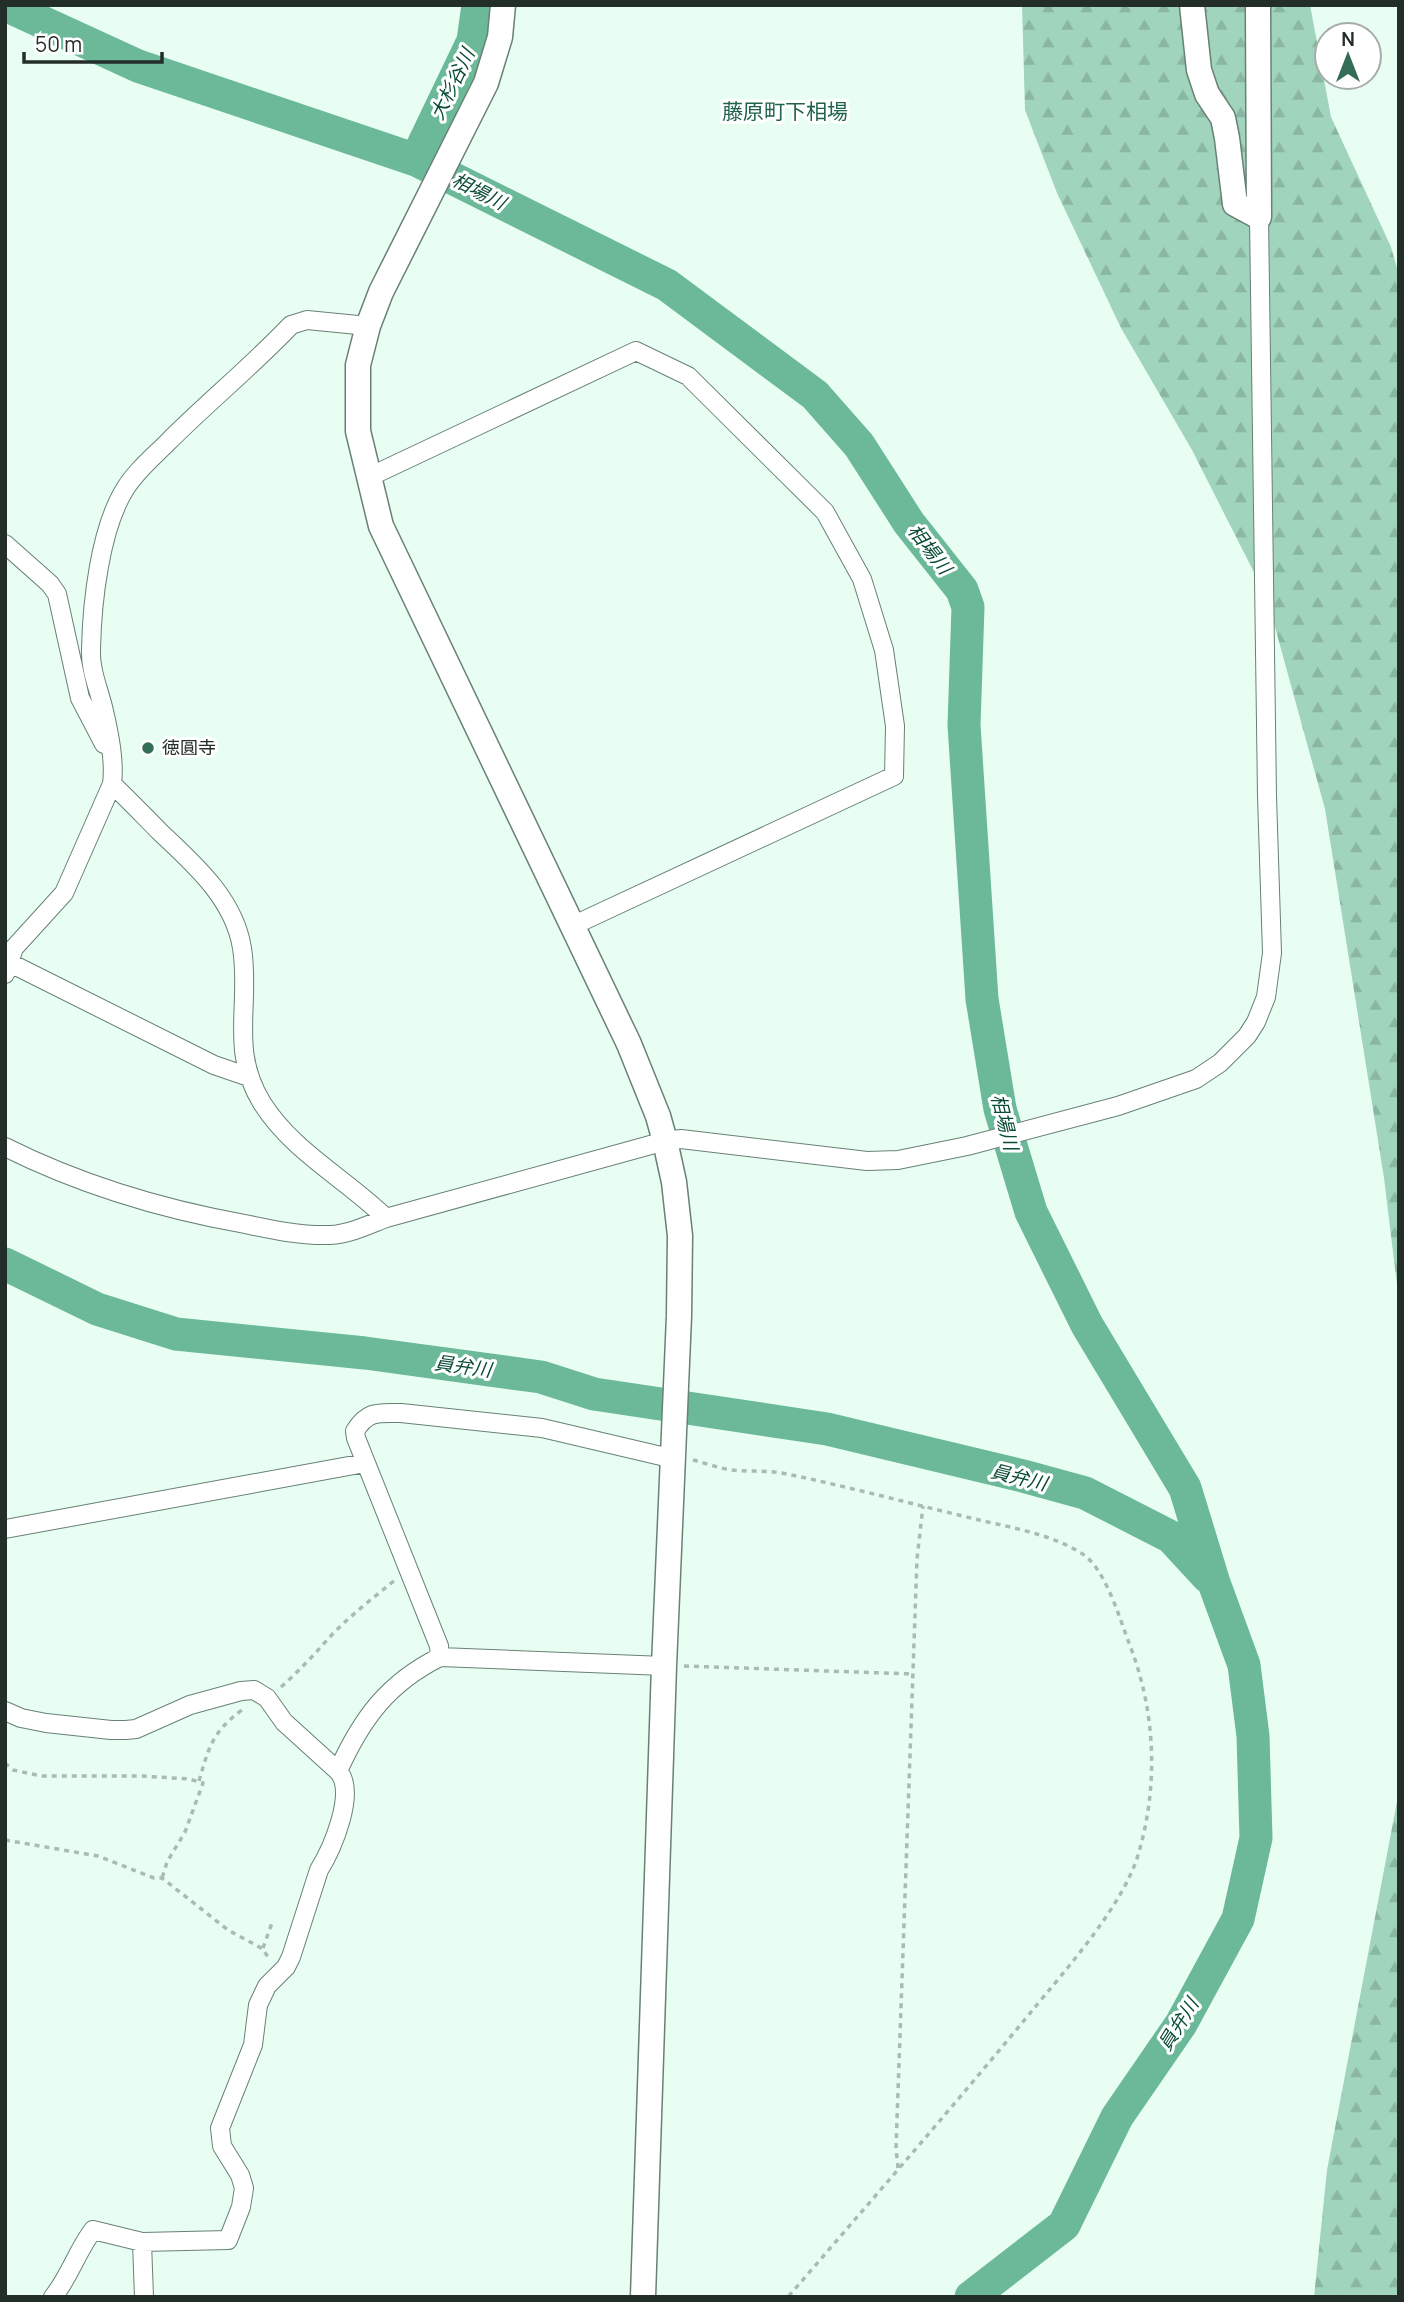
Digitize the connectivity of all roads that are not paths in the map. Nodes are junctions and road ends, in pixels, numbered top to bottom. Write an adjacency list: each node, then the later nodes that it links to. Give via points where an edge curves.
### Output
1 (503, 5): 5 (street, via 494,60)
2 (1192, 5): 4 (street, via 1199,70 1207,94 1223,118 1235,204)
3 (1258, 5): 4 (street)
4 (1259, 217): 13 (street, via 1272,943 1269,981 1256,1022 1220,1063 1196,1079 1096,1112 898,1160 867,1161 681,1139)
5 (368, 326): 6 (street, via 358,365 358,431); 8 (street, via 307,320 291,325 124,489 103,546 93,612 92,671)
6 (369, 477): 10 (street, via 381,526); 10 (street, via 636,351 688,376 825,512 862,579 884,650 895,726 894,776)
7 (6, 546): 8 (street, via 57,594 80,698)
8 (110, 753): 9 (street)
9 (112, 784): 11 (street, via 64,893 14,948); 12 (street, via 222,896 242,945 243,1058)
10 (572, 926): 13 (street, via 629,1044)
11 (7, 968): 12 (street, via 214,1065)
12 (250, 1077): 15 (street, via 282,1130)
13 (665, 1141): 15 (street); 16 (street, via 680,1236)
14 (5, 1146): 15 (street, via 67,1175 146,1203 259,1227 307,1235 345,1234)
15 (386, 1218)
16 (674, 1455): 17 (street, via 542,1428 378,1413 366,1417 355,1431); 20 (street)
17 (365, 1463): 18 (street); 19 (street)
18 (5, 1529)
19 (440, 1657): 20 (street); 22 (street, via 388,1692 363,1724)
20 (664, 1666): 26 (street)
21 (5, 1711): 22 (street, via 58,1725 126,1730 190,1705 254,1690)
22 (338, 1771): 23 (street, via 344,1777 344,1807 290,1957 258,2005 253,2045 220,2127 222,2146 244,2188 242,2207 228,2240)
23 (142, 2242): 24 (street, via 93,2230); 25 (street)
24 (53, 2297)
25 (144, 2297)
26 (643, 2297)

